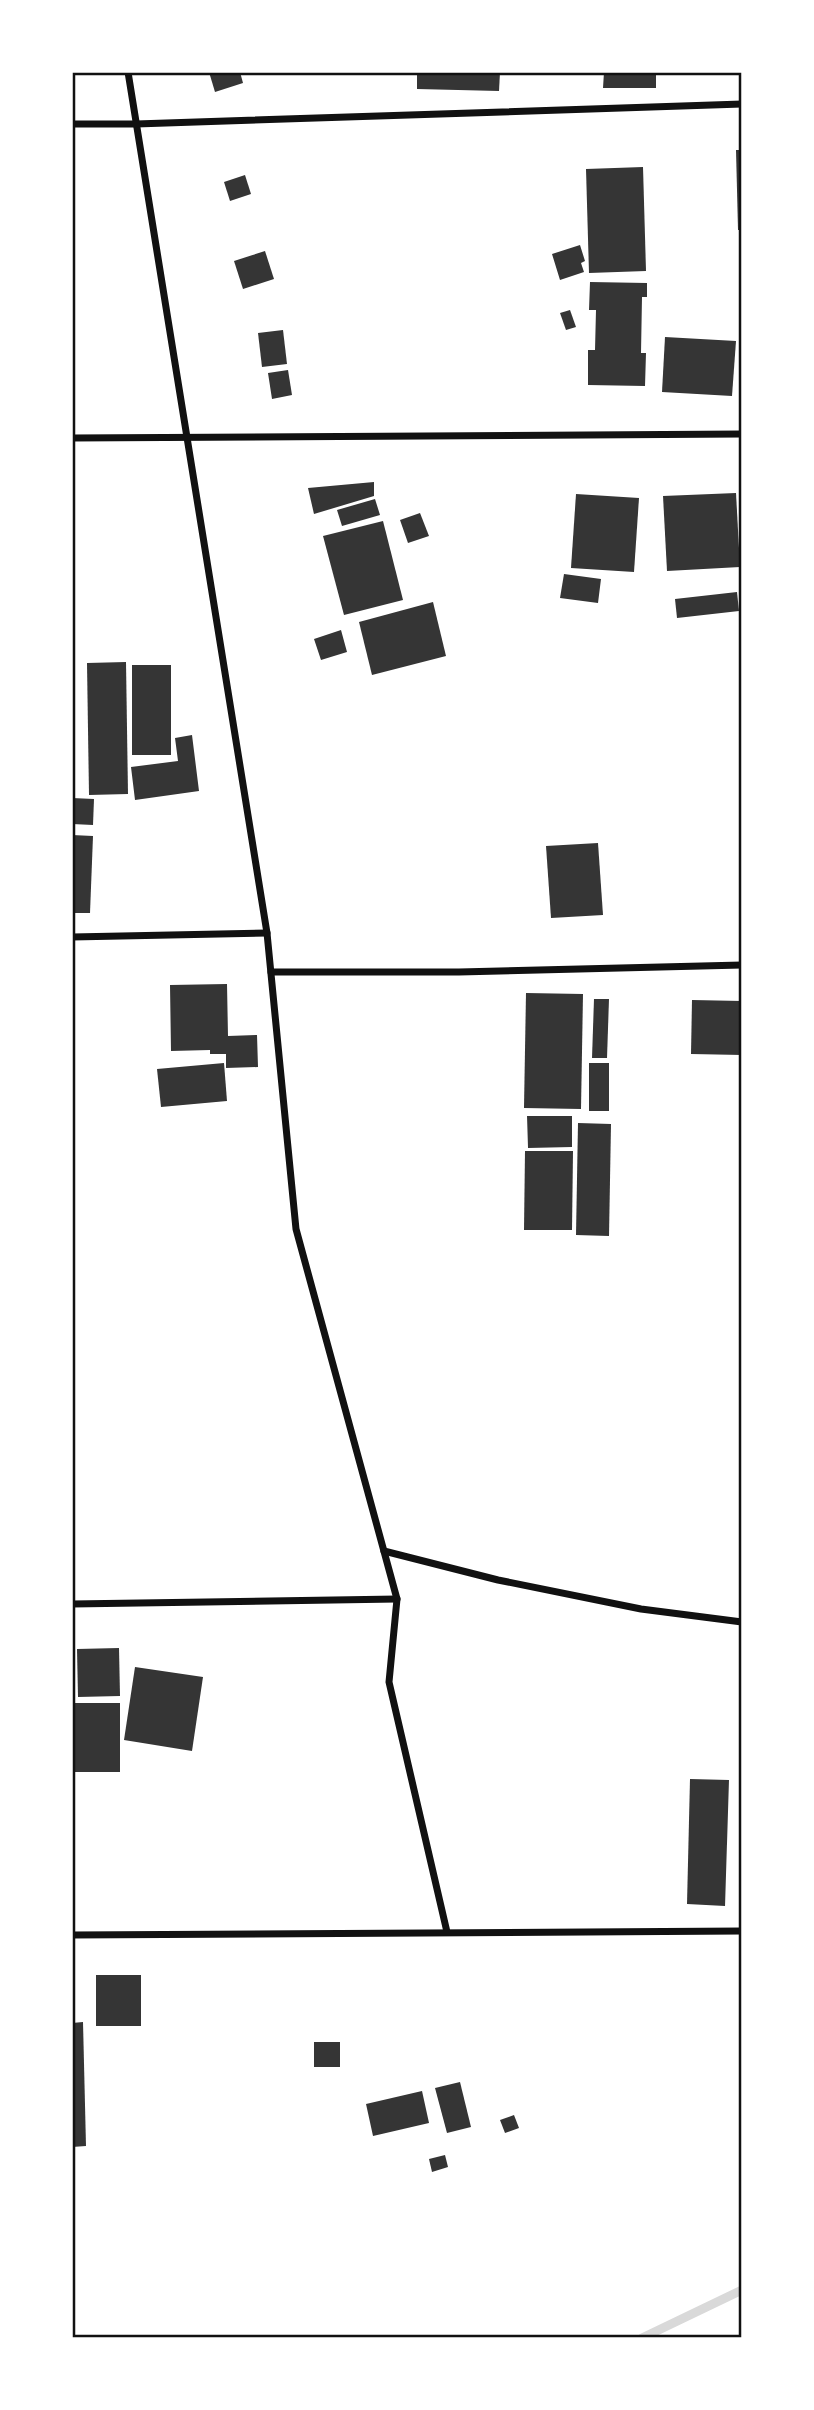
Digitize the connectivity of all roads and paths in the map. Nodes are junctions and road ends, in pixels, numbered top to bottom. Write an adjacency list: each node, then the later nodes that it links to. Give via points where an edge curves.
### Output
1 (128, 72): 4 (street)
2 (742, 104): 4 (street)
3 (72, 124): 4 (street)
4 (136, 124): 7 (street)
5 (742, 434): 7 (street)
6 (72, 438): 7 (street)
7 (187, 438): 8 (street)
8 (267, 933): 9 (street); 11 (street)
9 (72, 937)
10 (742, 965): 11 (street)
11 (271, 972): 12 (street, via 296,1229)
12 (384, 1551): 13 (street); 15 (street, via 641,1609)
13 (397, 1599): 14 (street); 17 (street, via 390,1682)
14 (72, 1604)
15 (742, 1622)
16 (742, 1931): 17 (street)
17 (447, 1932): 18 (street)
18 (72, 1934)

